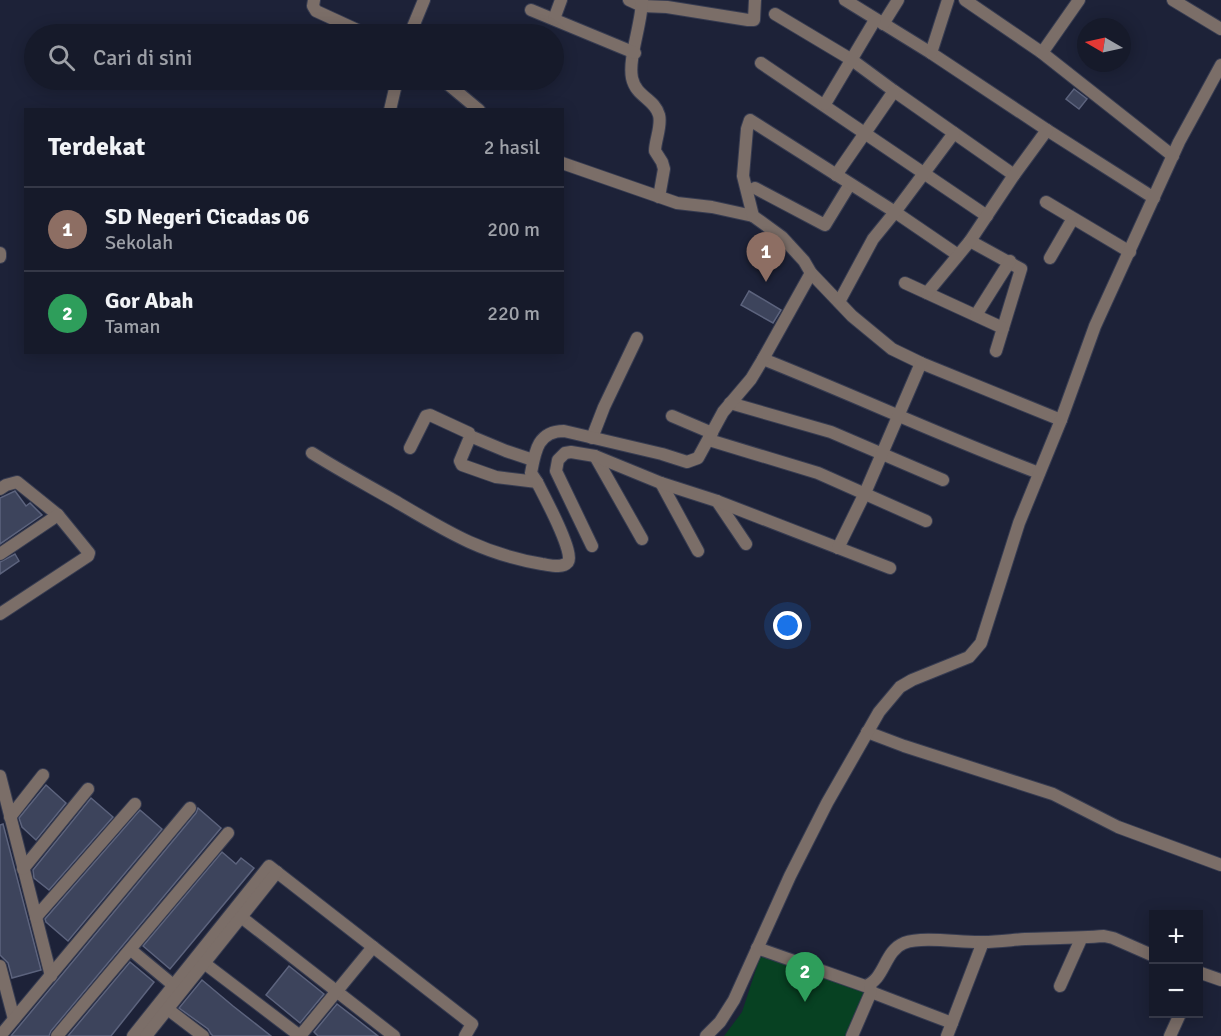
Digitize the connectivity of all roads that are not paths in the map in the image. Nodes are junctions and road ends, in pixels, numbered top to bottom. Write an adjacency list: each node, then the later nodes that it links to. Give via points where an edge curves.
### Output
1 (314, 0): 20 (street, via 316,11)
2 (424, 0): 21 (street)
3 (561, 0): 18 (street)
4 (629, 0): 13 (street)
5 (709, 0): 16 (street)
6 (755, 0): 16 (street, via 753,20)
7 (845, 0): 19 (street)
8 (898, 0): 19 (street)
9 (948, 0): 25 (street)
10 (965, 0): 23 (street)
11 (1079, 0): 23 (street)
12 (1173, 0): 22 (street)
13 (642, 3): 14 (street); 24 (street)
14 (667, 4): 16 (street)
15 (531, 10): 18 (street)
16 (708, 13)
17 (775, 14): 26 (street)
18 (554, 19): 24 (street)
19 (879, 22): 25 (street); 26 (street)
20 (344, 24)
21 (414, 24)
22 (1221, 29)
23 (1041, 52): 38 (street)
24 (635, 53): 45 (street, via 631,70 635,86 660,115 655,151 664,170)
25 (931, 53): 35 (street)
26 (852, 60): 31 (street); 32 (street)
27 (761, 63): 32 (street)
28 (1221, 65): 38 (street)
29 (395, 90): 33 (street)
30 (456, 90): 34 (street)
31 (894, 91): 36 (street); 37 (street)
32 (825, 104): 36 (street)
33 (390, 108)
34 (477, 108)
35 (1047, 130): 42 (street); 46 (street)
36 (866, 133): 40 (street); 41 (street)
37 (954, 133): 41 (street); 42 (street)
38 (1173, 156): 46 (street)
39 (564, 164): 45 (street)
40 (836, 175): 43 (street); 49 (street, via 750,120 743,176)
41 (924, 175): 48 (street); 50 (street)
42 (1014, 175): 50 (street)
43 (850, 184): 44 (street, via 825,225); 48 (street)
44 (755, 188)
45 (659, 197): 49 (street)
46 (1154, 198): 53 (street)
47 (1046, 202): 51 (street)
48 (896, 212): 54 (street); 60 (street, via 865,251)
49 (753, 216): 57 (street, via 782,237)
50 (987, 216): 52 (street)
51 (1072, 220): 53 (street); 55 (street)
52 (970, 241): 54 (street); 56 (street)
53 (1130, 252): 70 (street, via 1086,347)
54 (958, 255): 59 (street)
55 (1050, 258)
56 (1010, 261): 61 (street); 62 (street, via 1022,269)
57 (811, 273): 60 (street); 65 (street)
58 (905, 283): 59 (street)
59 (927, 293): 61 (street)
60 (839, 302): 66 (street, via 892,349)
61 (976, 315): 62 (street)
62 (1004, 328): 64 (street)
63 (637, 338): 73 (street)
64 (996, 351)
65 (763, 359): 67 (street); 69 (street)
66 (921, 363): 69 (street); 70 (street)
67 (730, 402): 72 (street); 75 (street, via 831,432)
68 (672, 416): 72 (street)
69 (897, 416): 75 (street); 79 (street)
70 (1061, 420): 79 (street)
71 (470, 435): 74 (street, via 428,415); 78 (street); 81 (street, via 462,465 496,477)
72 (710, 437): 73 (street, via 698,458 687,462); 84 (street)
73 (592, 438): 78 (street, via 554,431 541,441)
74 (410, 448)
75 (882, 452): 80 (street); 84 (street)
76 (312, 453): 81 (street, via 471,544 515,558 563,565 570,556)
77 (595, 456): 82 (street); 88 (street); 90 (street, via 564,453 556,465)
78 (533, 460): 81 (street, via 531,473)
79 (1039, 473): 96 (street, via 981,643 969,657 900,687)
80 (943, 480)
81 (537, 482)
82 (661, 483): 85 (street); 92 (street)
83 (2, 485): 86 (street, via 16,481)
84 (865, 493): 87 (street); 91 (street)
85 (717, 501): 89 (street); 91 (street)
86 (58, 515): 93 (street); 95 (street, via 88,556)
87 (926, 521)
88 (642, 539)
89 (746, 544)
90 (592, 546)
91 (838, 548): 94 (street)
92 (698, 551)
93 (0, 554)
94 (890, 568)
95 (0, 614)
96 (867, 732): 104 (street, via 1053,794 1118,827); 111 (street, via 795,865)
97 (0, 776): 102 (street)
98 (43, 776): 102 (street)
99 (88, 789): 105 (street)
100 (135, 804): 107 (street)
101 (190, 808): 116 (street)
102 (10, 817): 105 (street)
103 (228, 833): 112 (street)
104 (1221, 865)
105 (23, 869): 107 (street)
106 (237, 914): 110 (street, via 277,872); 114 (street); 120 (street); 122 (street)
107 (36, 917): 116 (street)
108 (1081, 939): 109 (street); 113 (street, via 1104,936); 119 (street)
109 (983, 942): 121 (street, via 903,944 887,960); 126 (street)
110 (373, 947): 122 (street); 133 (street, via 472,1024)
111 (758, 948): 121 (street); 134 (street, via 728,1012)
112 (131, 950): 120 (street); 128 (street)
113 (1149, 954)
114 (204, 963): 120 (street); 122 (street, via 300,1036)
115 (0, 966): 125 (street)
116 (51, 976): 125 (street)
117 (1203, 976): 118 (street)
118 (1221, 980)
119 (1060, 986)
120 (178, 988): 123 (street)
121 (871, 988): 126 (street); 135 (street)
122 (336, 991): 132 (street)
123 (164, 1006): 129 (street); 130 (street); 131 (street)
124 (1178, 1018): 137 (street)
125 (15, 1019): 127 (street)
126 (952, 1023): 136 (street)
127 (0, 1035)
128 (57, 1036)
129 (132, 1036)
130 (146, 1036)
131 (203, 1036)
132 (394, 1036)
133 (465, 1036)
134 (706, 1036)
135 (852, 1036)
136 (947, 1036)
137 (1170, 1036)

